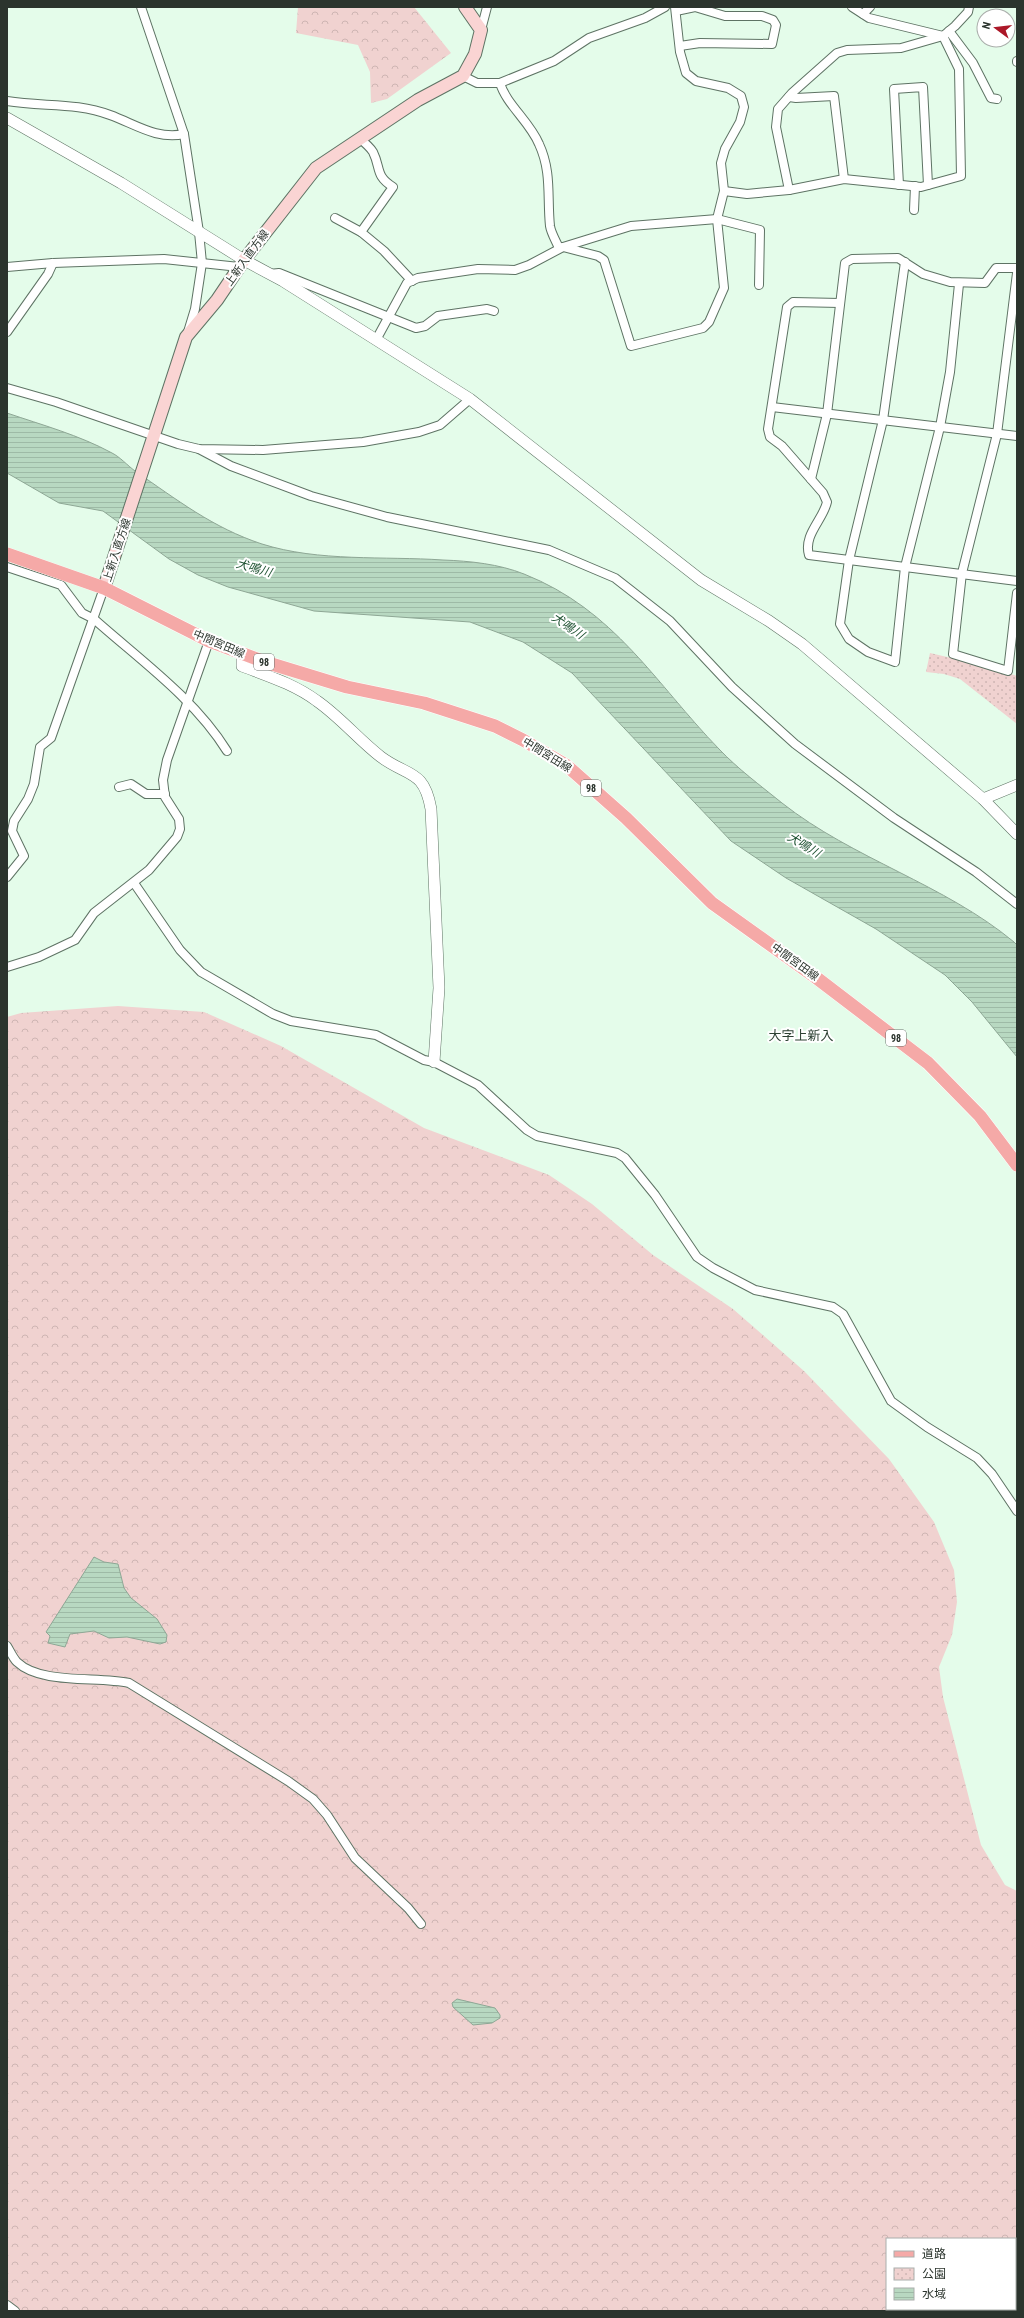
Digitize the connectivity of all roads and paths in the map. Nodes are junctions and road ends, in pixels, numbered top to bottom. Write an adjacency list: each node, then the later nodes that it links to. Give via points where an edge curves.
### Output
1 (141, 7): 19 (street)
2 (465, 7): 10 (main road)
3 (487, 7): 10 (street)
4 (665, 7): 14 (street, via 644,18 589,38 554,61)
5 (852, 7): 9 (street)
6 (870, 7): 9 (street)
7 (969, 7): 11 (street, via 968,12)
8 (675, 9): 12 (street); 12 (street, via 696,7 725,16 762,16 773,20 776,25 772,44 700,43)
9 (863, 14): 11 (street, via 869,18)
10 (481, 30): 13 (main road, via 475,54)
11 (946, 33): 15 (street, via 901,48 847,50 837,53); 16 (street, via 973,63 991,98); 23 (street, via 959,69 961,176)
12 (680, 46): 26 (street, via 686,73 696,81 728,88 741,96 744,107 740,122 720,163)
13 (463, 76): 14 (street, via 477,83); 20 (main road, 上新入直方線, via 418,100)
14 (500, 83): 32 (street, via 503,93 526,120 539,144 548,171 550,227)
15 (789, 97): 21 (street, via 834,96); 25 (street, via 778,109 776,128)
16 (997, 99)
17 (7, 101): 19 (street, via 86,107 152,133 166,136)
18 (7, 118): 30 (street, via 121,183)
19 (184, 134): 30 (street)
20 (359, 138): 31 (street, via 372,150 378,174 392,188); 36 (main road, 上新入直方線, via 316,168)
21 (844, 179): 22 (street); 25 (street)
22 (899, 185): 23 (street, via 894,89 923,87); 24 (street)
23 (928, 185): 24 (street)
24 (915, 186): 27 (street)
25 (789, 190): 26 (street, via 747,194)
26 (724, 191): 29 (street)
27 (914, 210)
28 (335, 218): 31 (street)
29 (717, 219): 32 (street, via 631,226); 32 (street, via 724,288 709,322 703,328 631,346 604,260 598,256); 43 (street, via 760,230)
30 (199, 232): 35 (street); 36 (street)
31 (361, 232): 41 (street, via 384,251)
32 (561, 248): 41 (street, via 515,270 458,271)
33 (905, 262): 42 (street, via 923,274); 44 (street, via 898,258 852,259 845,263); 54 (street)
34 (53, 263): 35 (street, via 164,259); 37 (street); 47 (street)
35 (202, 263): 36 (street); 48 (street, via 195,309)
36 (242, 264): 40 (street); 48 (main road, 上新入直方線, via 217,300)
37 (7, 267)
38 (1017, 268): 42 (street, via 996,268 985,283)
39 (1017, 273): 56 (street)
40 (268, 274): 46 (street, via 279,273); 49 (street)
41 (412, 281): 46 (street, via 407,283)
42 (959, 284): 55 (street, via 950,372)
43 (759, 285)
44 (840, 303): 52 (street, via 793,302 787,307); 53 (street)
45 (494, 311): 46 (street, via 487,309 438,316 425,326 416,328)
46 (388, 318): 49 (street)
47 (7, 332)
48 (186, 337): 58 (main road, 上新入直方線)
49 (376, 340): 51 (street)
50 (7, 388): 58 (street)
51 (470, 399): 59 (street, via 440,425 419,432 363,442 263,450); 77 (street, via 701,580 802,644)
52 (772, 407): 53 (street); 60 (street, via 768,429 770,437 782,446)
53 (827, 414): 54 (street); 60 (street)
54 (883, 420): 55 (street); 62 (street)
55 (940, 427): 56 (street); 64 (street)
56 (997, 434): 57 (street); 65 (street)
57 (1017, 436)
58 (152, 437): 59 (street); 67 (main road, 上新入直方線)
59 (199, 449): 81 (street, via 232,466 311,496 387,517 549,550 615,578 670,621 732,687 795,744 894,818 976,872)
60 (811, 479): 62 (street, via 827,502 811,534 807,547 810,555)
61 (7, 554): 67 (main road, 中間宮田線 / 98)
62 (849, 560): 64 (street); 64 (street, via 840,624 849,639 862,648 895,662)
63 (7, 567): 69 (street, via 61,585 82,613)
64 (905, 567): 65 (street)
65 (962, 573): 66 (street); 68 (street, via 953,654 1008,671)
66 (1017, 581)
67 (104, 588): 69 (street); 70 (main road, 中間宮田線 / 98)
68 (1017, 593)
69 (94, 619): 72 (street, via 147,664); 79 (street, via 51,738 40,747 34,784 14,821 12,831 24,856)
70 (209, 641): 71 (main road, 中間宮田線 / 98); 72 (street)
71 (242, 653): 83 (street, via 242,666 282,681 316,700 383,758 422,782 431,809 439,988); 84 (main road, 中間宮田線 / 98, via 347,687 424,703 495,726 566,765 626,818 712,903 818,979 928,1063 980,1116)
72 (188, 704): 73 (street, via 217,735); 76 (street, via 167,760 163,780)
73 (227, 751)
74 (1017, 785): 77 (street)
75 (119, 787): 76 (street, via 131,784 146,794)
76 (165, 794): 80 (street, via 178,819 180,829 177,837 149,870)
77 (983, 799): 78 (street)
78 (1017, 834)
79 (7, 877)
80 (134, 883): 82 (street, via 94,912 75,940 39,957); 83 (street, via 180,950 200,972 273,1014 291,1021 376,1035 424,1060)
81 (1017, 904)
82 (7, 967)
83 (434, 1062): 85 (street, via 478,1085 527,1130 537,1136 617,1153 625,1158 655,1195 697,1257 712,1268 760,1292 833,1307 843,1314 891,1400 927,1427 977,1458 992,1474)
84 (1017, 1165)
85 (1017, 1511)
86 (7, 1646): 87 (street, via 17,1662 30,1670 62,1679 111,1679 129,1683 288,1781 313,1799 327,1815 355,1858 408,1908)
87 (421, 1924)
88 (7, 2304): 89 (street)
89 (15, 2311)

